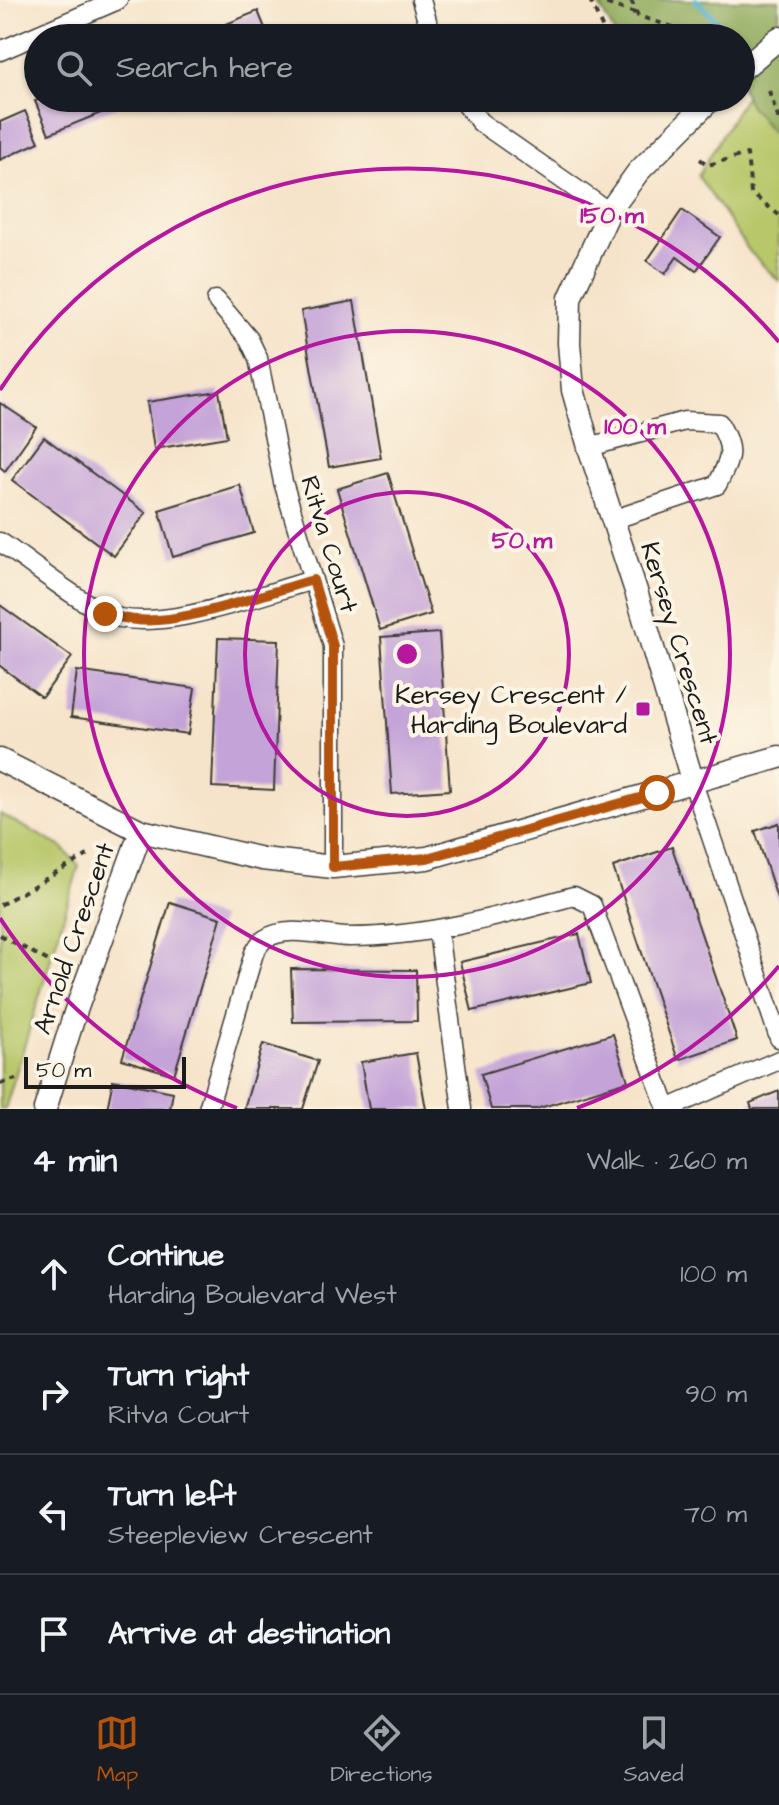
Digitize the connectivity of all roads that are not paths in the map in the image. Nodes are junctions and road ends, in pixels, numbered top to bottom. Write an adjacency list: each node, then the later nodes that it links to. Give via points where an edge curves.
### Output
1 (118, 0): 3 (street)
2 (421, 0): 4 (street)
3 (62, 24)
4 (428, 24)
5 (24, 41): 7 (street)
6 (770, 44): 8 (street)
7 (0, 51)
8 (755, 57)
9 (472, 112): 11 (street)
10 (698, 112): 11 (street, Kersey Crescent, via 638,172)
11 (609, 212): 13 (street, Kersey Crescent, via 570,298 573,390)
12 (216, 300): 16 (street, Ritva Court, via 258,358 283,482)
13 (589, 447): 14 (street, Kersey Crescent); 14 (street, Kersey Crescent, via 685,421 719,423 729,441 731,457 717,485)
14 (612, 520): 19 (street, Kersey Crescent)
15 (0, 542): 16 (street, via 105,614 139,621 216,609)
16 (313, 580): 21 (street, Ritva Court, via 333,646)
17 (779, 757): 19 (street)
18 (0, 760): 20 (street)
19 (693, 783): 21 (street, via 427,858); 23 (street)
20 (141, 831): 21 (street, via 262,859); 25 (street, Arnold Crescent)
21 (333, 867)
22 (438, 931): 26 (street, via 350,937 298,932 263,940 254,953); 27 (street); 28 (street, via 574,896 592,905)
23 (779, 1038)
24 (779, 1060): 28 (street)
25 (45, 1109)
26 (208, 1109)
27 (462, 1109)
28 (667, 1109)

